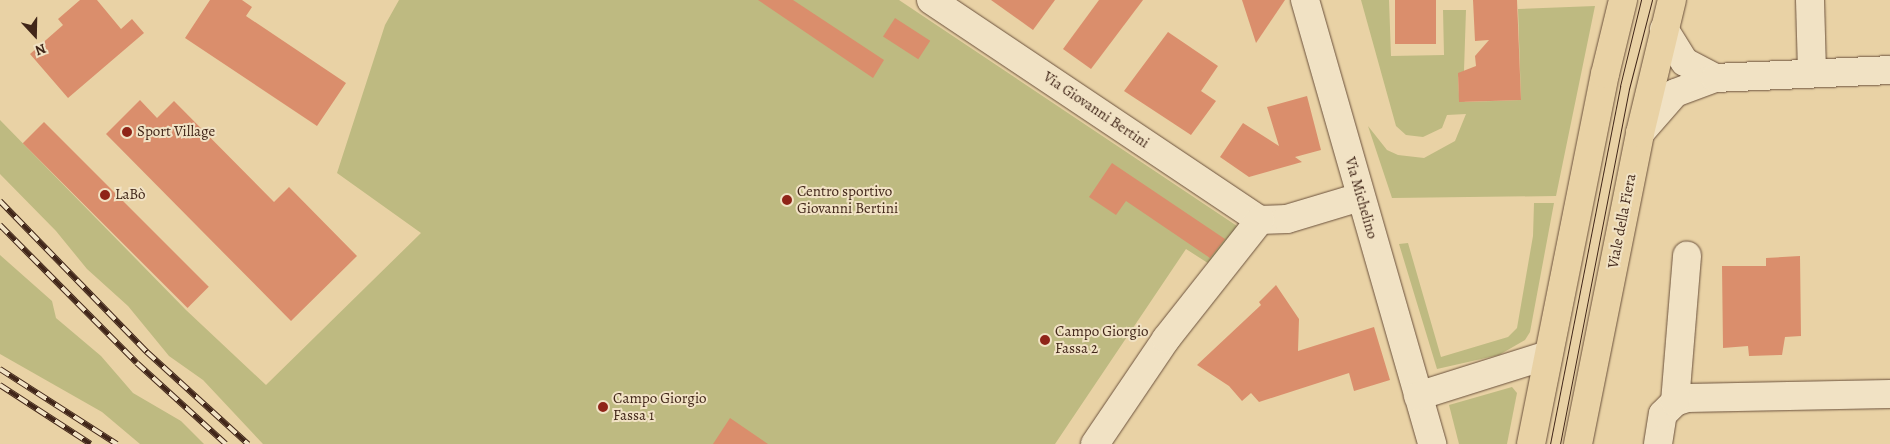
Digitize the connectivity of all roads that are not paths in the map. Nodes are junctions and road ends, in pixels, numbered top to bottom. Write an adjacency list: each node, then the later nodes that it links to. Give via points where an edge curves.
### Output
1 (931, 0): 12 (street, Via Giovanni Bertini)
2 (1305, 0): 11 (street, Via Michelino)
3 (1623, 0): 14 (main road)
4 (1672, 0): 6 (main road, Viale della Fiera)
5 (1810, 0): 8 (street)
6 (1664, 29): 9 (street, via 1684,62); 10 (main road, Viale della Fiera)
7 (1890, 70): 8 (street)
8 (1812, 72): 9 (street)
9 (1715, 78): 10 (street, via 1675,92)
10 (1640, 133): 21 (main road, Viale della Fiera)
11 (1360, 197): 12 (street, via 1287,219); 16 (street, Via Michelino)
12 (1260, 220): 18 (street, via 1166,339)
13 (1688, 255): 17 (street)
14 (1548, 355): 16 (street); 20 (main road)
15 (1890, 394): 17 (street, via 1687,398)
16 (1418, 396): 19 (street, Via Michelino)
17 (1675, 402): 22 (street, via 1663,414)
18 (1095, 444)
19 (1432, 444)
20 (1531, 444)
21 (1578, 444)
22 (1658, 444)

